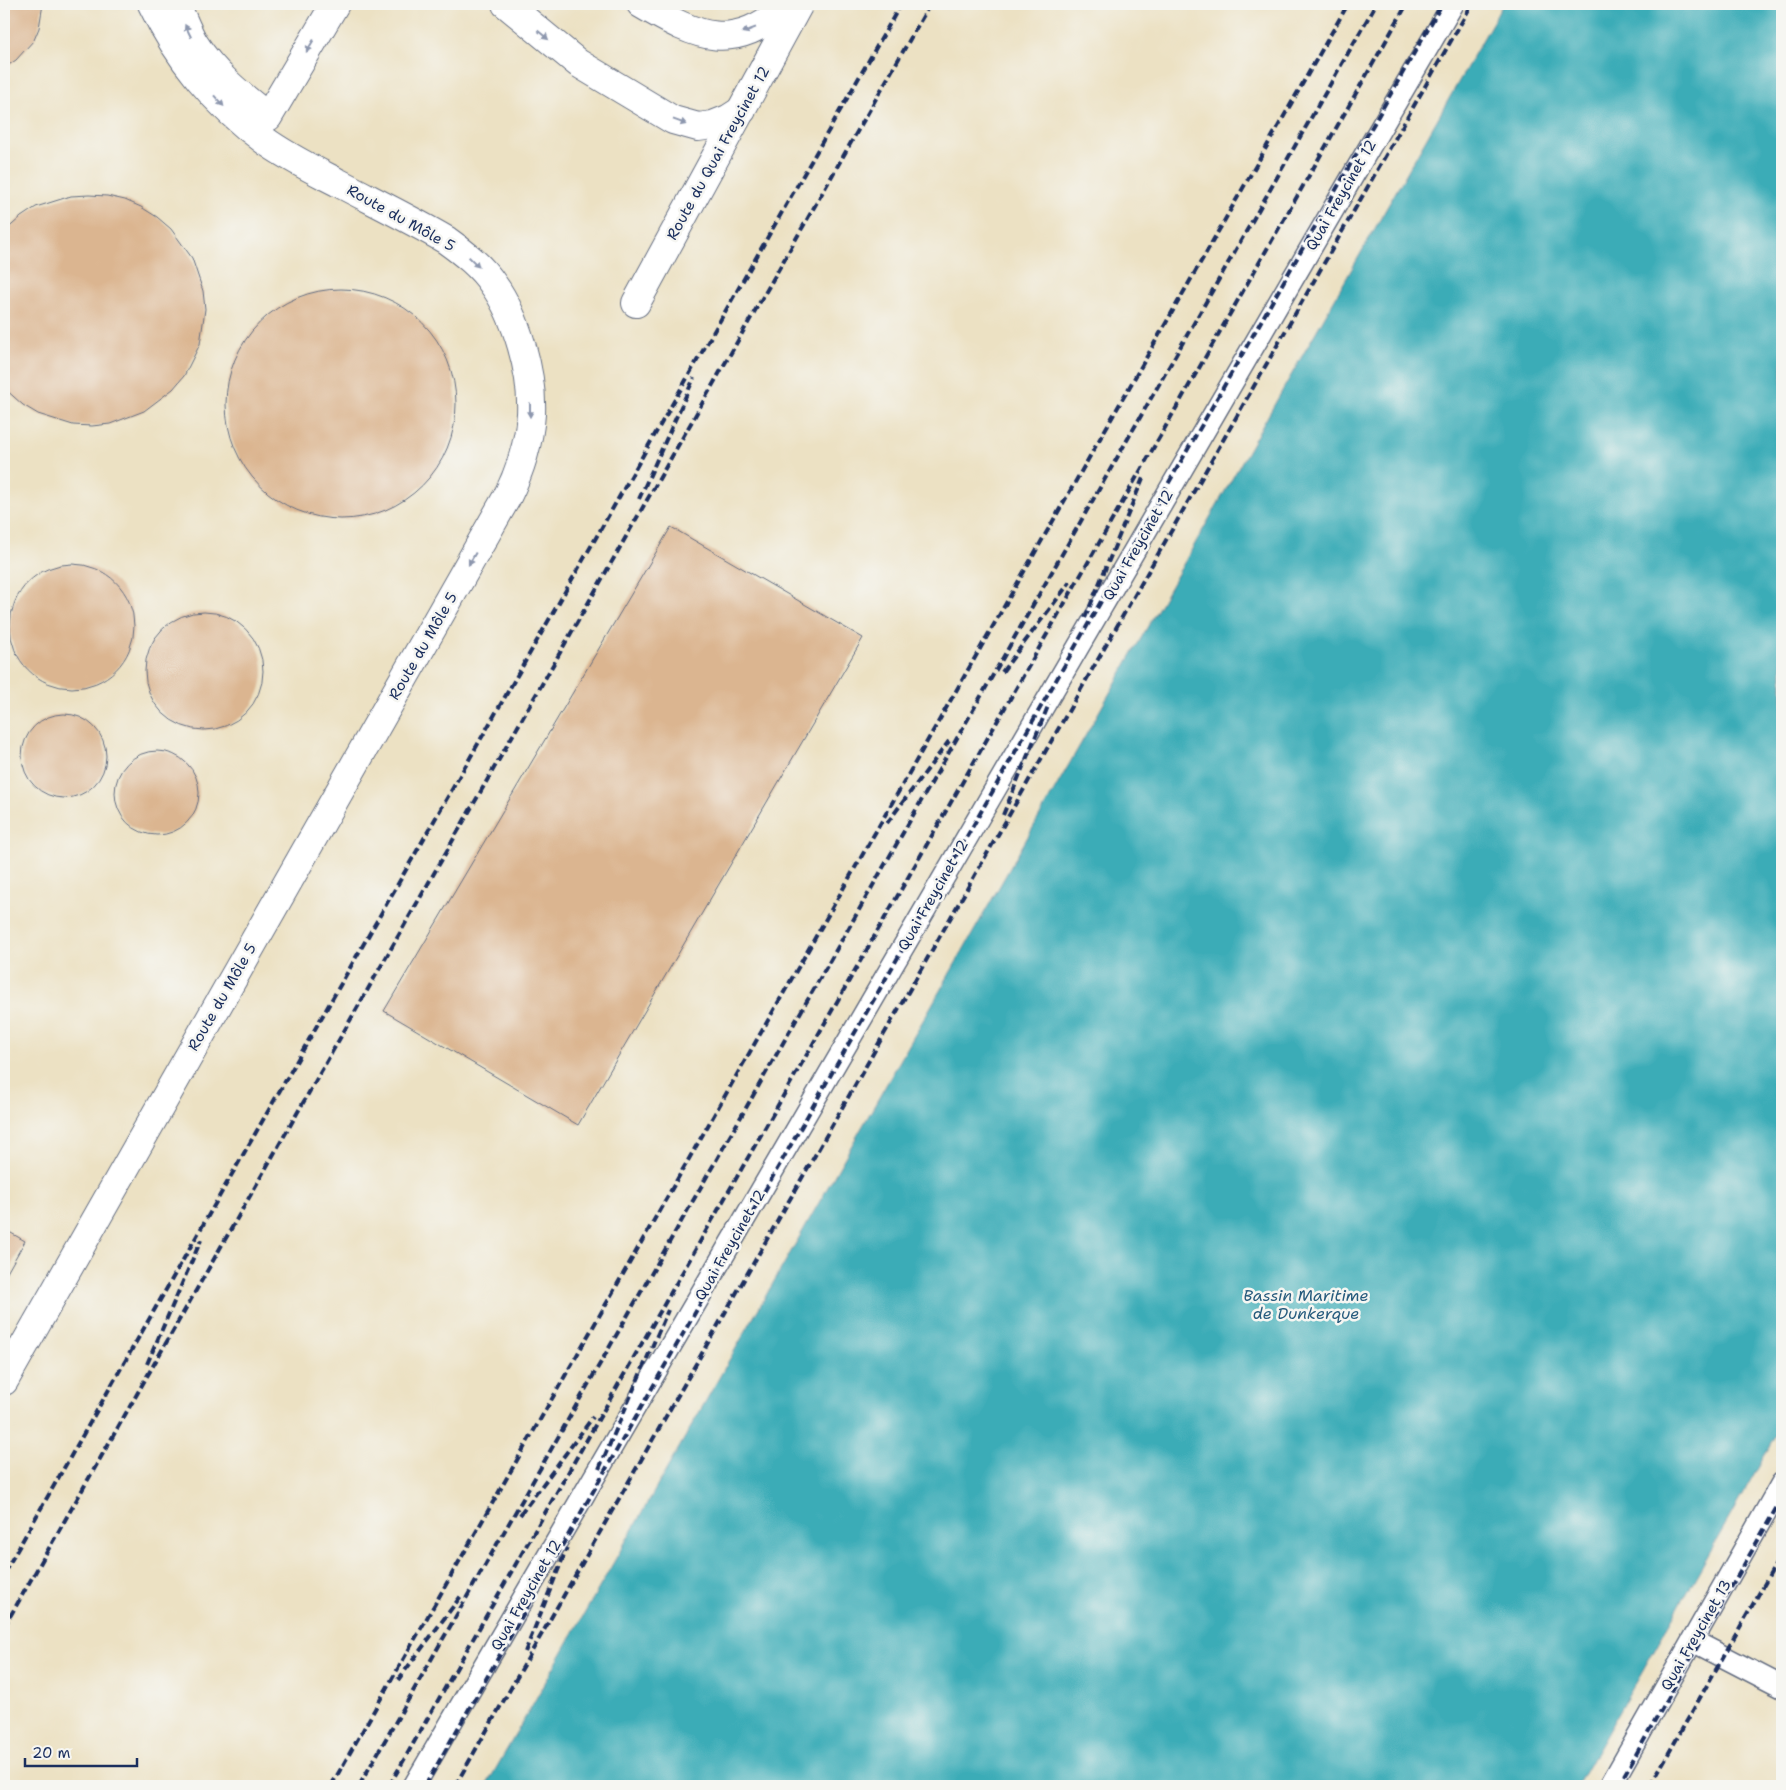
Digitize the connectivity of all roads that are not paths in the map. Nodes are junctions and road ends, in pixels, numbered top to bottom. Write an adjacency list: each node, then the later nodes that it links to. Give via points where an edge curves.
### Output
1 (152, 4): 11 (street, Route du Môle 5, one-way to 11, via 188,65 224,107 264,140 446,240 478,267 494,285 514,325 527,368 530,420 524,456 507,497)
2 (176, 4): 3 (street, one-way to 2, via 268,117 236,92 208,61 194,43)
3 (335, 4)
4 (506, 4): 9 (street, one-way to 9, via 578,63 672,120 698,127 713,125)
5 (641, 4): 6 (street, one-way to 5, via 763,24 732,36 689,30)
6 (789, 4)
7 (799, 4): 9 (street, Route du Quai Freycinet 12)
8 (1453, 4): 15 (lane, Quai Freycinet 12)
9 (742, 110): 10 (street, Route du Quai Freycinet 12)
10 (636, 302)
11 (4, 1381)
12 (1782, 1483): 13 (lane, Quai Freycinet 13)
13 (1692, 1641): 14 (lane); 16 (lane, Quai Freycinet 13)
14 (1782, 1687)
15 (414, 1786)
16 (1610, 1786)

